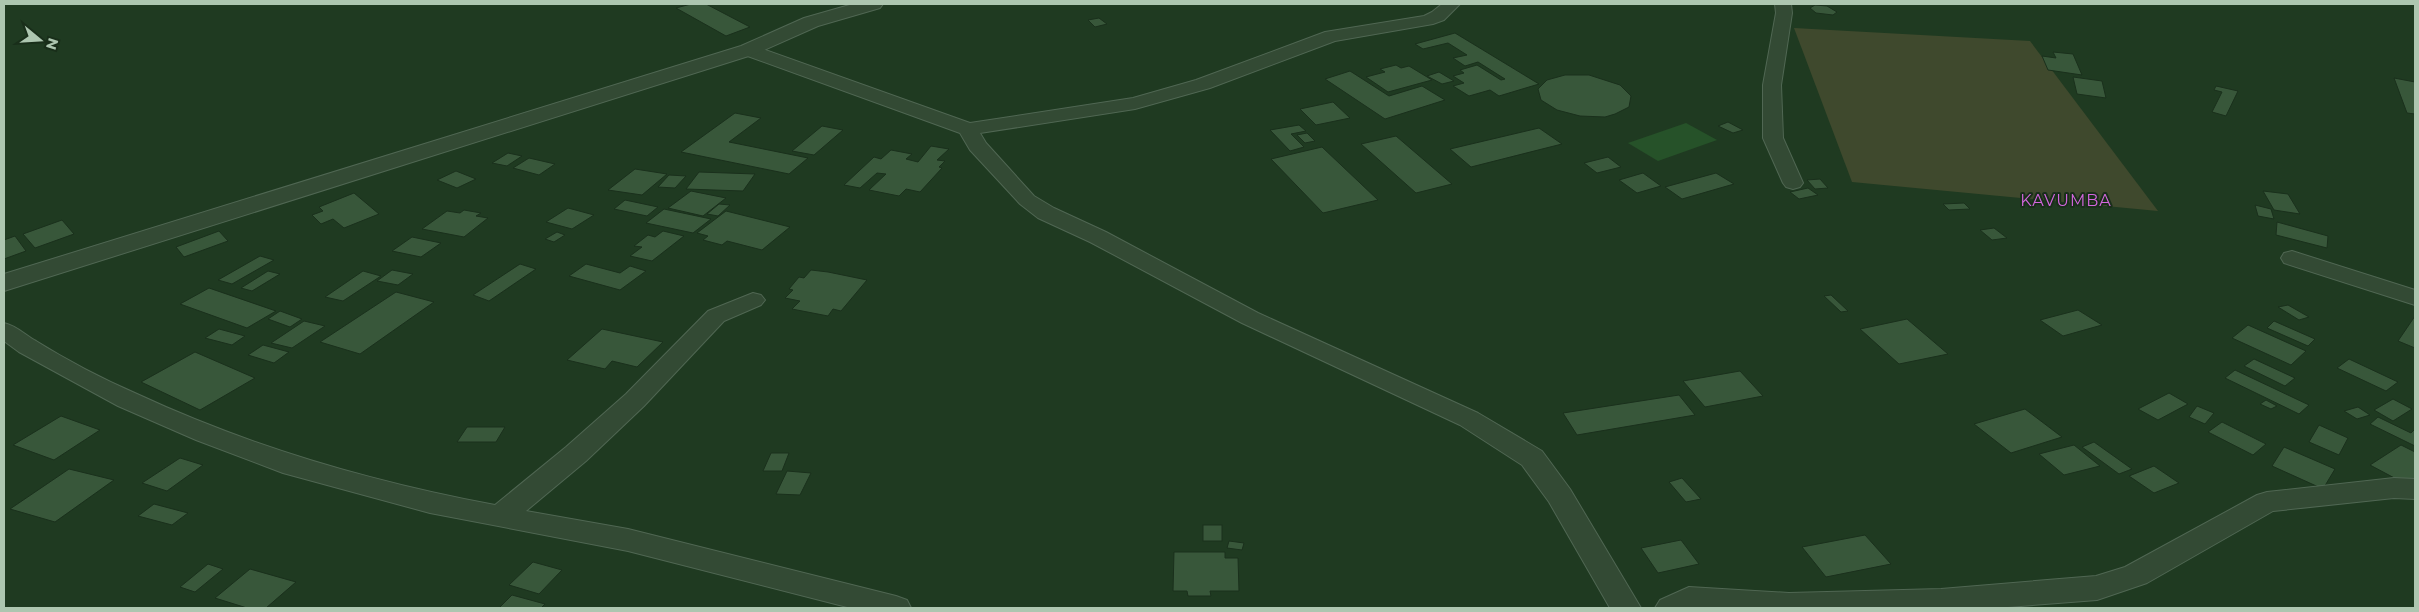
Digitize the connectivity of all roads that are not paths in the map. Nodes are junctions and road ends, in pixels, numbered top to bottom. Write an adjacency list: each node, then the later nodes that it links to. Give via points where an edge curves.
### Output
1 (873, 4): 4 (street, via 811,22)
2 (1452, 4): 5 (street, via 1438,16 1427,20 1331,36 1203,84 1135,103)
3 (1782, 4): 6 (street, via 1784,13 1772,85 1774,138)
4 (748, 50): 5 (street); 8 (street)
5 (968, 129): 15 (street, via 977,146 1027,200 1046,214 1250,318 1469,419 1532,458 1560,496)
6 (1793, 183)
7 (2292, 258): 9 (street)
8 (4, 283)
9 (2415, 298)
10 (753, 300): 13 (street, via 716,316 636,400)
11 (4, 330): 13 (street, via 28,347 127,400 205,434 293,466 430,503)
12 (2415, 489): 16 (street, via 2394,488 2267,502 2136,575 2097,588 1941,601 1789,605 1689,599)
13 (499, 517): 14 (street, via 628,540)
14 (896, 608)
15 (1626, 608)
16 (1671, 608)

